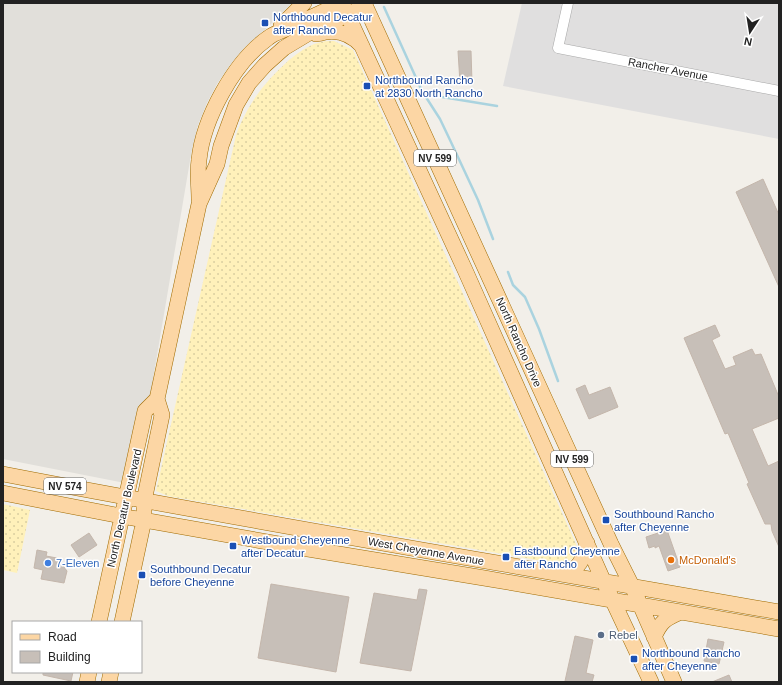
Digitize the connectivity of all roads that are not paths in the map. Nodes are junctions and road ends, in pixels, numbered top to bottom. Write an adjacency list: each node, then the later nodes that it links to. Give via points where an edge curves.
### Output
1 (304, 3): 6 (main road)
2 (568, 3): 8 (street, Rancher Avenue, via 558,48)
3 (365, 5): 4 (main road, North Decatur Boulevard); 10 (main road, North Rancho Drive / NV 599)
4 (344, 7): 5 (main road, North Decatur Boulevard); 6 (main road, North Decatur Boulevard); 7 (main road, North Rancho Drive / NV 599)
5 (310, 33): 7 (main road, via 330,32 349,35); 9 (main road, North Decatur Boulevard, via 284,48 249,83 236,105 217,164)
6 (268, 38): 9 (main road, North Decatur Boulevard, via 235,71 213,112 203,138 199,160)
7 (365, 49): 11 (main road, North Rancho Drive / NV 599)
8 (779, 91)
9 (199, 204): 12 (main road, North Decatur Boulevard)
10 (482, 262): 11 (main road); 22 (main road, North Rancho Drive / NV 599)
11 (465, 270): 19 (main road, North Rancho Drive / NV 599)
12 (158, 399): 15 (main road, North Decatur Boulevard, via 145,412); 16 (main road, North Decatur Boulevard, via 162,415)
13 (3, 474): 15 (main road, West Cheyenne Avenue / NV 574)
14 (3, 493): 17 (main road, West Cheyenne Avenue / NV 574)
15 (126, 498): 16 (main road, West Cheyenne Avenue / NV 574); 17 (main road, North Decatur Boulevard)
16 (144, 501): 18 (main road, North Decatur Boulevard); 20 (main road, West Cheyenne Avenue)
17 (121, 516): 18 (main road, West Cheyenne Avenue / NV 574); 27 (main road, North Decatur Boulevard)
18 (144, 520): 23 (main road, West Cheyenne Avenue); 28 (main road, North Decatur Boulevard)
19 (587, 543): 20 (main road, via 580,563); 21 (main road, North Rancho Drive / NV 599)
20 (564, 574): 21 (main road, West Cheyenne Avenue)
21 (603, 580): 22 (main road, West Cheyenne Avenue); 23 (main road, North Rancho Drive / NV 599)
22 (632, 586): 24 (main road, North Rancho Drive / NV 599); 26 (main road, West Cheyenne Avenue)
23 (612, 600): 24 (main road, West Cheyenne Avenue); 31 (main road, North Rancho Drive / NV 599)
24 (640, 604): 25 (main road, West Cheyenne Avenue); 30 (main road, North Rancho Drive / NV 599)
25 (681, 612): 29 (main road, West Cheyenne Avenue); 30 (main road, via 661,622)
26 (779, 612)
27 (99, 621)
28 (122, 621)
29 (779, 629)
30 (654, 637): 32 (main road, North Rancho Drive / NV 599)
31 (651, 682)
32 (674, 682)

